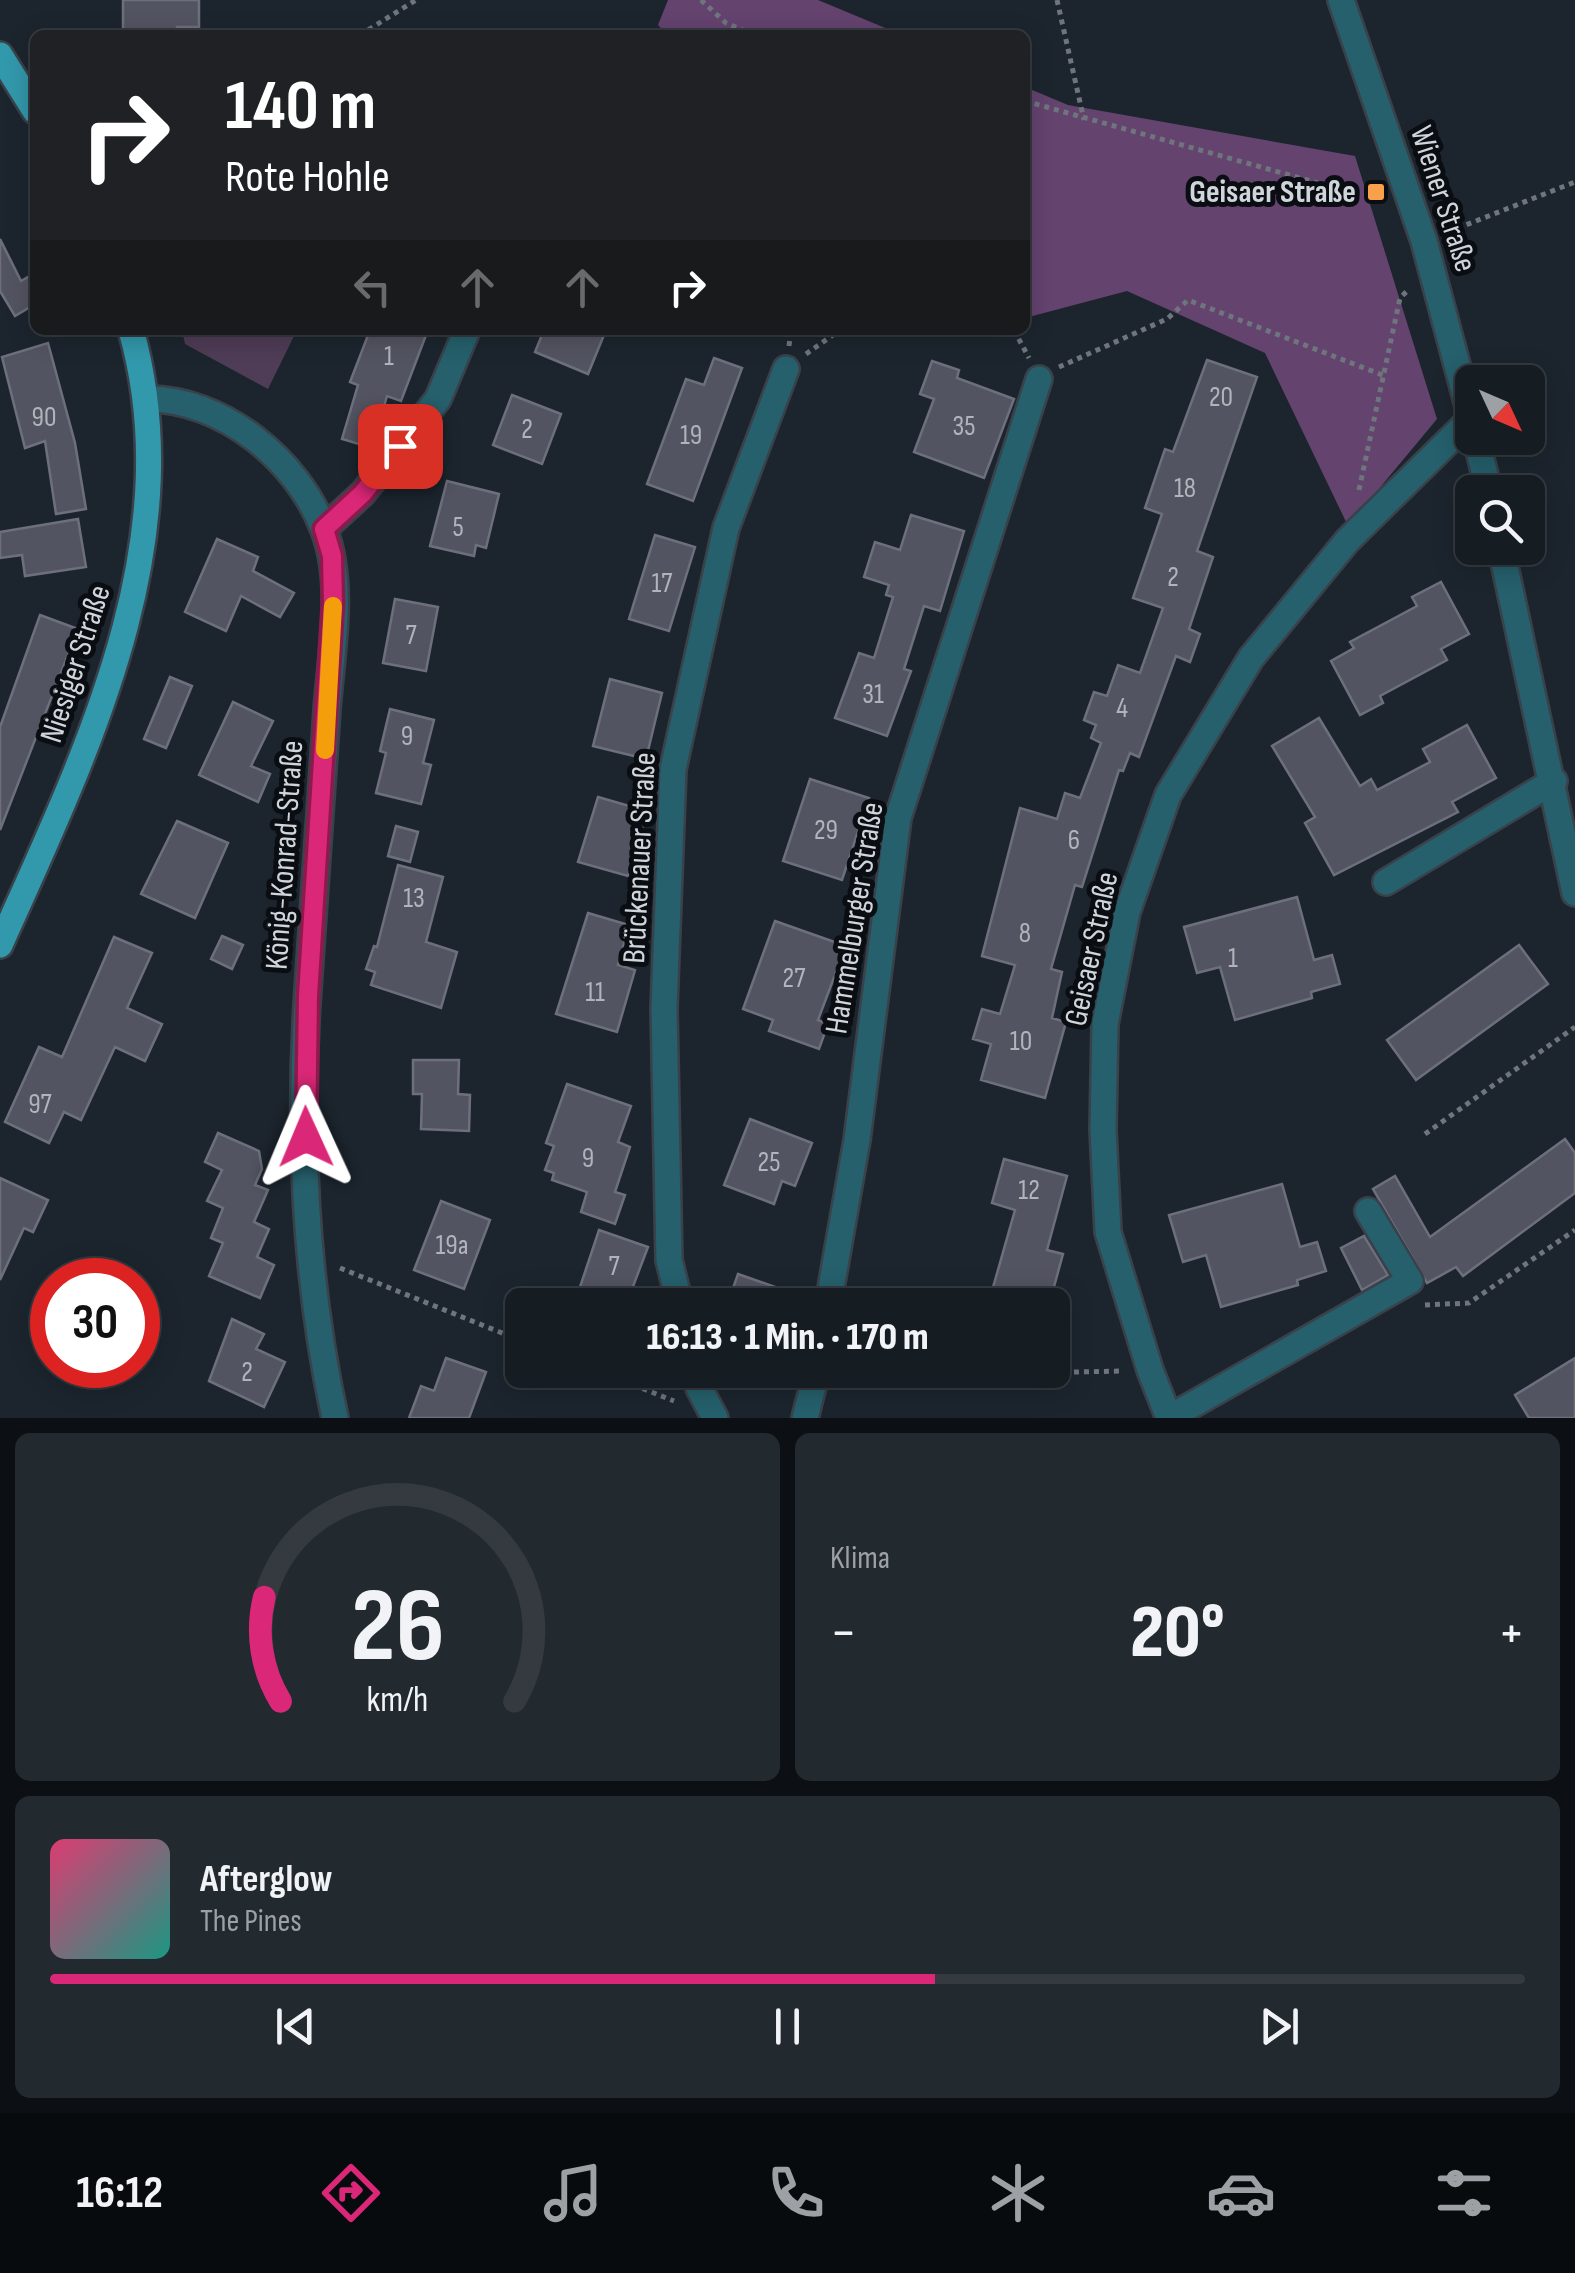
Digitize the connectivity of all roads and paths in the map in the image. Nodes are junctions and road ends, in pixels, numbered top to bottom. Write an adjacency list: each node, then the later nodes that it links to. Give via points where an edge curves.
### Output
1 (416, 0): 5 (path)
2 (701, 0): 6 (path)
3 (1057, 0): 10 (path)
4 (1341, 0): 13 (street, Wiener Straße)
5 (368, 30)
6 (742, 30)
7 (0, 54): 9 (main road)
8 (1030, 102): 10 (path)
9 (30, 103)
10 (1084, 120): 12 (path)
11 (1575, 182): 13 (path)
12 (1318, 183)
13 (1424, 241): 19 (street, Wiener Straße)
14 (1400, 298): 21 (path)
15 (132, 335): 23 (main road, Niesiger Straße)
16 (465, 335): 25 (street, via 438,399 363,493)
17 (833, 335): 20 (path)
18 (1069, 361): 21 (path, via 1166,320 1188,300)
19 (1457, 365)
20 (786, 369): 37 (street, Brückenauer Straße, via 726,528 673,769 664,1008)
21 (1385, 376): 26 (path)
22 (1040, 379): 38 (street, Hammelburger Straße, via 898,818)
23 (146, 398): 25 (street, König-Konrad-Straße, via 202,407 244,431 285,470); 31 (main road, Niesiger Straße, via 145,513 124,640)
24 (1455, 436): 26 (street, Geisaer Straße)
25 (324, 529): 36 (street, König-Konrad-Straße, via 334,579 308,996)
26 (1347, 541): 41 (street, Geisaer Straße, via 1251,658 1168,795 1128,912 1105,1024 1103,1130 1108,1232)
27 (1505, 565): 28 (street)
28 (1554, 781): 29 (street); 30 (street)
29 (1386, 882)
30 (1575, 893)
31 (0, 945)
32 (1575, 1027): 33 (path)
33 (1425, 1134)
34 (1368, 1210): 49 (street, via 1410,1281)
35 (1575, 1230): 39 (path, via 1469,1303)
36 (312, 1256): 40 (path); 46 (street, König-Konrad-Straße)
37 (676, 1288)
38 (831, 1288)
39 (1412, 1306)
40 (505, 1334)
41 (1150, 1370): 42 (path); 49 (street, Geisaer Straße)
42 (1070, 1371)
43 (640, 1388): 47 (path)
44 (702, 1388): 47 (street)
45 (814, 1388): 48 (street)
46 (328, 1411)
47 (714, 1418)
48 (806, 1418)
49 (1169, 1418)

